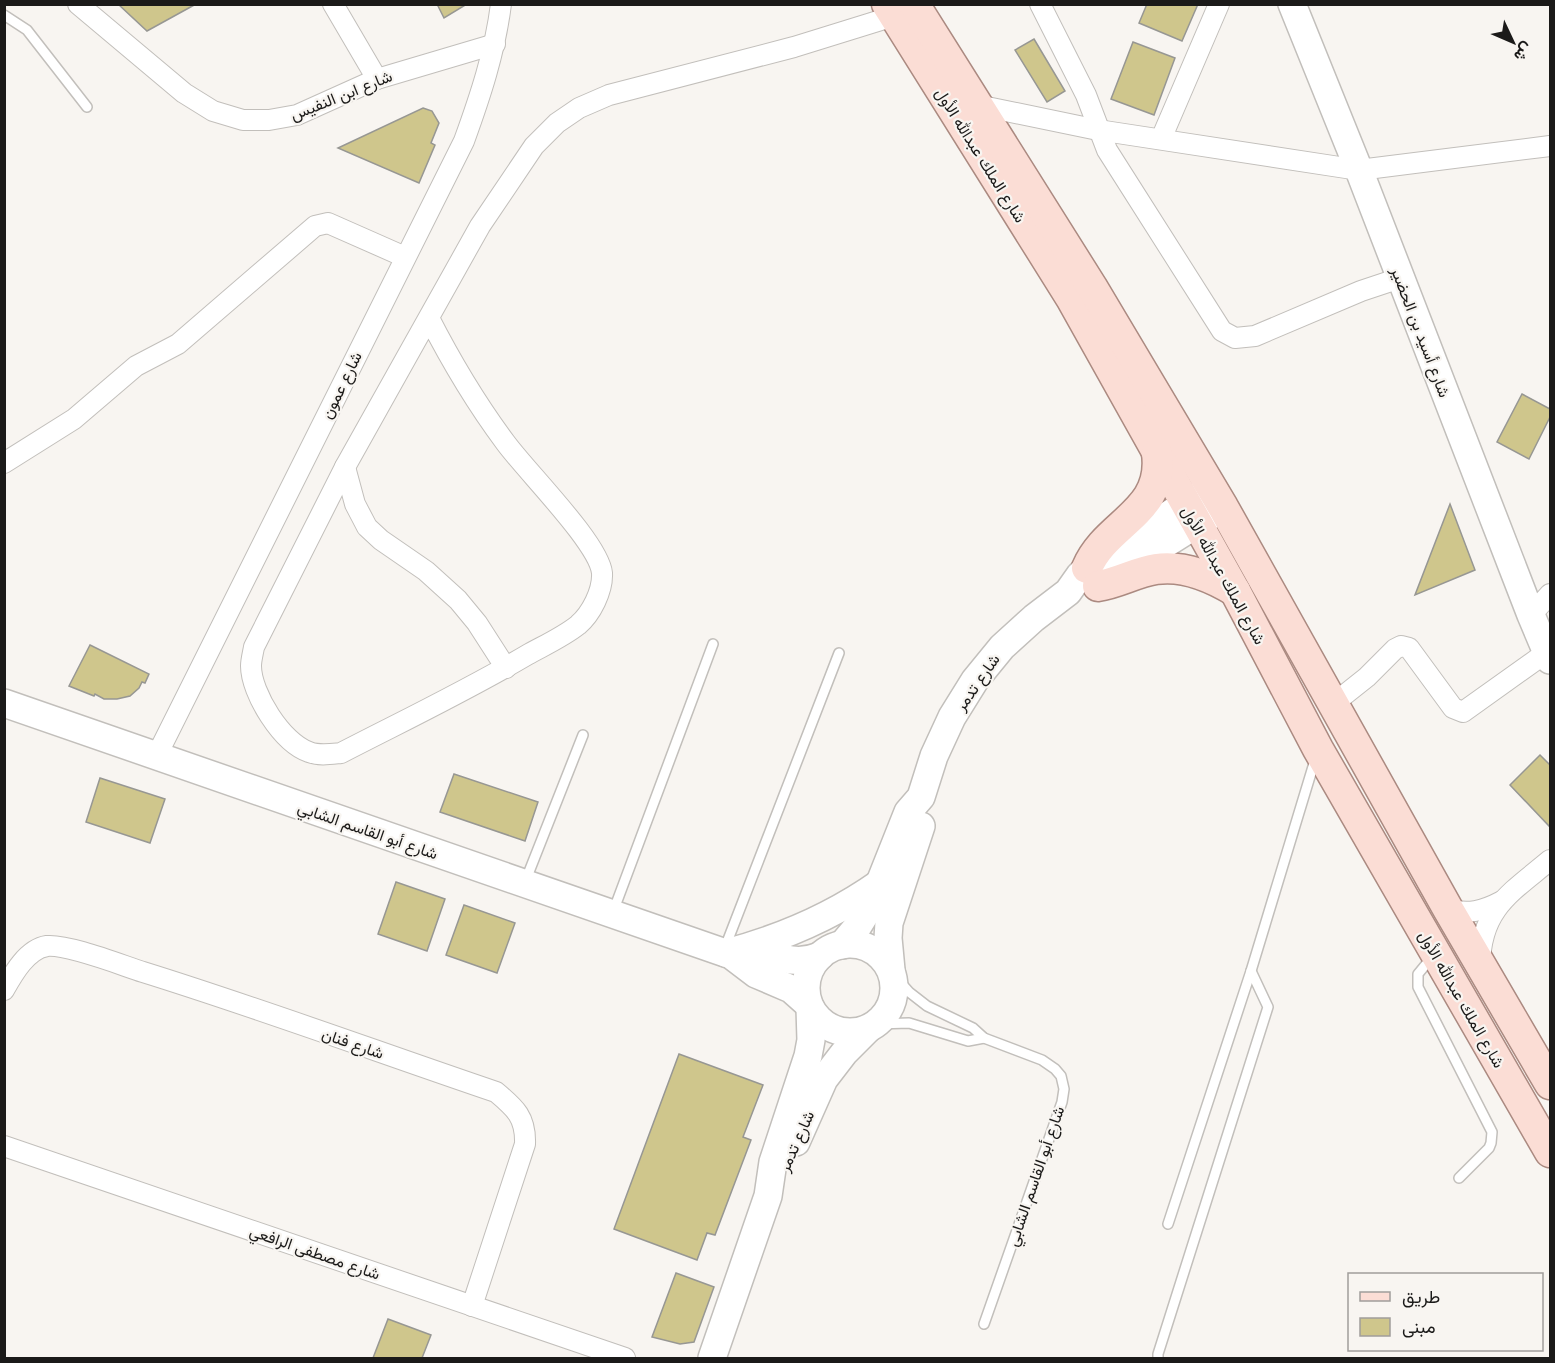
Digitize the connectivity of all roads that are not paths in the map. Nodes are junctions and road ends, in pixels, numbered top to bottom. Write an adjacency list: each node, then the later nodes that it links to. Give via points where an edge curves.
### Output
1 (78, 4): 10 (street, شارع ابن النفيس, via 184,93 213,111 243,120 297,115)
2 (333, 4): 10 (street)
3 (501, 4): 9 (street, شارع عمون)
4 (1040, 4): 13 (street, via 1086,95)
5 (1219, 4): 14 (street)
6 (1292, 4): 16 (street, شارع أسيد بن الحضير)
7 (902, 8): 11 (main road, شارع الملك عبدالله الأول); 19 (street, via 794,47 609,95 556,123 534,146 480,226); 20 (main road, شارع الملك عبدالله الأول)
8 (4, 15): 12 (lane, via 27,30)
9 (495, 44): 10 (street, شارع ابن النفيس); 17 (street, شارع عمون, via 464,141)
10 (377, 79)
11 (977, 105): 13 (street); 23 (main road, شارع الملك عبدالله الأول, via 1092,287)
12 (87, 107)
13 (1098, 130): 14 (street); 18 (street, via 1113,161 1216,326 1228,335 1242,339 1255,336)
14 (1161, 139): 16 (street)
15 (1551, 146): 16 (street)
16 (1359, 170): 18 (street, شارع أسيد بن الحضير)
17 (405, 257): 21 (street, via 328,223 315,226 178,344 136,366 74,419); 37 (street, شارع عمون)
18 (1400, 278): 28 (street, شارع أسيد بن الحضير)
19 (429, 318): 22 (street); 32 (street, via 452,363 505,442 580,532 602,573 598,594 578,625)
20 (1157, 453): 24 (main road, شارع الملك عبدالله الأول); 25 (main road, via 1156,483 1147,501 1096,552)
21 (4, 463)
22 (345, 467): 32 (street, via 355,504 367,527 458,600); 32 (street, via 254,647 250,666 269,716 291,741 308,752 341,753)
23 (1217, 497): 24 (street, شارع تدمر); 34 (main road, شارع الملك عبدالله الأول)
24 (1191, 514): 25 (street, شارع تدمر); 26 (main road, شارع الملك عبدالله الأول)
25 (1093, 577): 26 (main road, via 1118,582 1167,568 1203,575); 38 (street, شارع تدمر, via 1080,575 1068,592 1002,647 975,680 952,717)
26 (1235, 591): 36 (main road, شارع الملك عبدالله الأول)
27 (1551, 594): 28 (street)
28 (1531, 615): 31 (street, شارع أسيد بن الحضير)
29 (713, 644): 44 (lane)
30 (839, 652): 47 (lane)
31 (1549, 656): 34 (street, via 1463,712 1453,708 1409,648 1401,646)
32 (506, 668)
33 (4, 703): 37 (street, شارع أبو القاسم الشابي)
34 (1333, 704): 43 (main road, شارع الملك عبدالله الأول)
35 (583, 735): 41 (lane)
36 (1318, 749): 46 (main road, شارع الملك عبدالله الأول); 49 (lane)
37 (156, 757): 41 (street, شارع أبو القاسم الشابي)
38 (921, 796): 40 (street, شارع تدمر, via 908,812); 50 (street, شارع تدمر, via 925,815 889,923)
39 (1551, 860): 42 (street)
40 (880, 883): 45 (street, شارع تدمر, via 865,916); 47 (street, via 807,926)
41 (524, 884): 44 (street, شارع أبو القاسم الشابي)
42 (1502, 901): 43 (street, via 1473,912); 48 (street, via 1486,925)
43 (1448, 909): 48 (main road, شارع الملك عبدالله الأول)
44 (612, 914): 47 (street, شارع أبو القاسم الشابي)
45 (831, 950): 47 (street, شارع أبو القاسم الشابي, via 799,962 757,952); 50 (street, via 855,944 867,947 878,953); 52 (street, via 812,966 806,992)
46 (1436, 953): 57 (main road, شارع الملك عبدالله الأول); 58 (lane, via 1418,974 1418,987 1492,1132 1489,1148)
47 (727, 954): 52 (street, شارع أبو القاسم الشابي, via 756,974 790,989)
48 (1480, 964): 55 (main road, شارع الملك عبدالله الأول)
49 (1251, 971): 60 (lane); 65 (lane, via 1268,1007)
50 (892, 972): 53 (street, via 893,1002 887,1014); 54 (lane, شارع أبو القاسم الشابي, via 918,1000 973,1028)
51 (4, 990): 61 (street, شارع فنان, via 16,967 46,946 74,950 496,1092 521,1118 526,1130 525,1144)
52 (809, 1006): 53 (street, via 817,1019 840,1032 854,1033); 59 (street, شارع تدمر, via 812,1032 808,1056 772,1162)
53 (872, 1027): 54 (lane, شارع أبو القاسم الشابي, via 909,1023 968,1041); 59 (street, شارع تدمر, via 824,1079 784,1170)
54 (984, 1038): 62 (lane, شارع أبو القاسم الشابي, via 1042,1060 1061,1076 1064,1089)
55 (1551, 1084)
56 (4, 1146): 61 (street, شارع مصطفى الرافعي)
57 (1551, 1152)
58 (1459, 1178)
59 (768, 1196): 64 (street, شارع تدمر)
60 (1168, 1224)
61 (472, 1306): 63 (street, شارع مصطفى الرافعي)
62 (984, 1324)
63 (625, 1359)
64 (712, 1359)
65 (1158, 1359)

